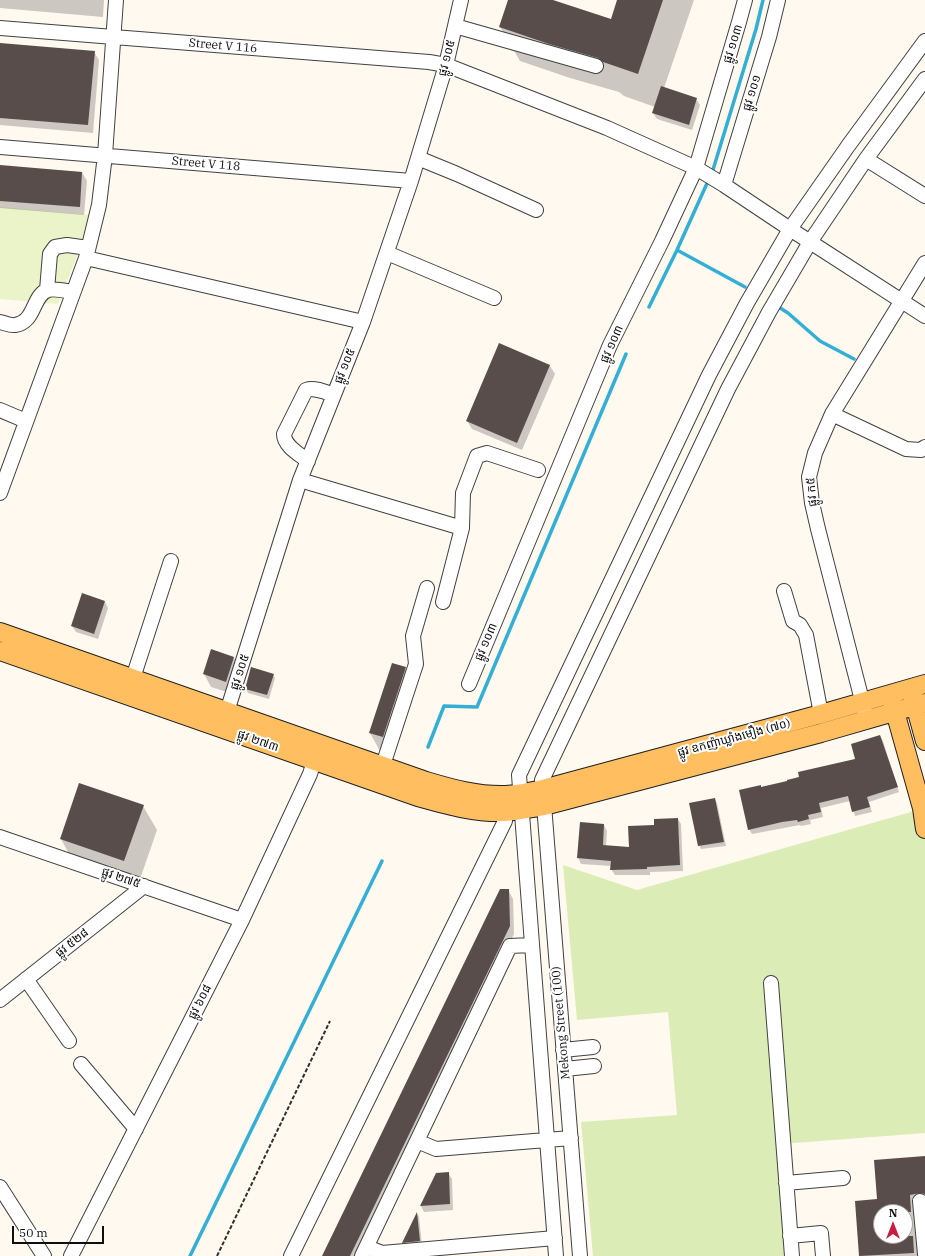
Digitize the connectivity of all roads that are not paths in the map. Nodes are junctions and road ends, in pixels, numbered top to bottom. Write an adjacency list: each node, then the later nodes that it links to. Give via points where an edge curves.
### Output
1 (116, 0): 7 (street)
2 (461, 0): 5 (street, ផ្លូវ ១០៥)
3 (745, 0): 16 (street, ផ្លូវ ១០៣, via 737,29)
4 (778, 0): 16 (street, ផ្លូវ ១០១, via 769,37)
5 (455, 26): 9 (street, ផ្លូវ ១០៥); 10 (street)
6 (0, 28): 7 (street, Street V 116)
7 (114, 38): 9 (street, Street V 116); 13 (street)
8 (925, 41): 20 (street)
9 (446, 65): 14 (street, ផ្លូវ ១០៥); 16 (street, Street V 116, via 607,128)
10 (596, 66)
11 (925, 79): 15 (street, Mekong Street (100))
12 (0, 147): 13 (street, Street V 118)
13 (105, 155): 17 (street, Street V 118); 22 (street, via 100,205)
14 (418, 158): 17 (street, ផ្លូវ ១០៥); 19 (street)
15 (866, 159): 18 (street); 21 (street, Mekong Street (100))
16 (710, 176): 20 (street, Street V 116); 51 (street, ផ្លូវ ១០៣, via 662,241 610,345)
17 (411, 181): 23 (street, ផ្លូវ ១០៥)
18 (925, 196)
19 (536, 210)
20 (790, 229): 21 (street, Street V 116); 66 (street, via 709,375 519,775)
21 (810, 242): 28 (street, Street V 116); 65 (street, Mekong Street (100), via 768,312 728,389 542,780)
22 (87, 253): 25 (street, via 67,245 55,247 50,254); 26 (street); 31 (street)
23 (386, 253): 27 (street); 31 (street, ផ្លូវ ១០៥)
24 (925, 263): 28 (street, ផ្លូវ ក៥)
25 (47, 290): 26 (street); 30 (street, via 22,323 14,325)
26 (73, 292): 35 (street)
27 (494, 298)
28 (901, 300): 29 (street, Street V 116); 34 (street, ផ្លូវ ក៥)
29 (925, 316)
30 (0, 322)
31 (363, 322): 32 (street, ផ្លូវ ១០៥)
32 (334, 395): 37 (street, ផ្លូវ ១០៥); 37 (street, via 310,388 306,390 284,434 286,443)
33 (0, 410): 35 (street)
34 (832, 414): 36 (street, via 906,450 921,450); 54 (street, ផ្លូវ ក៥, via 815,453 809,477 812,503)
35 (26, 421): 40 (street)
36 (925, 446)
37 (308, 462): 39 (street, ផ្លូវ ១០៥)
38 (538, 470): 41 (street, via 487,453 477,456 463,493)
39 (300, 480): 41 (street); 56 (street, ផ្លូវ ១០៥)
40 (0, 492)
41 (462, 528): 45 (street)
42 (171, 561): 50 (street)
43 (427, 588): 64 (street, via 413,636 416,664)
44 (784, 591): 58 (street, via 793,621 800,625 806,635)
45 (443, 602)
46 (0, 632): 48 (main road, ផ្លូវ ២៧៣)
47 (0, 651): 49 (main road, ផ្លូវ ២៧៣)
48 (84, 661): 49 (main road); 50 (main road, ផ្លូវ ២៧៣)
49 (77, 678): 60 (main road, ផ្លូវ ២៧៣)
50 (133, 678): 56 (main road, ផ្លូវ ២៧៣)
51 (469, 684)
52 (918, 686): 53 (main road, ផ្លូវ ឧកញ៉ាឃ្លាំងមឿង (៧០)); 55 (main road)
53 (890, 694): 54 (main road, ផ្លូវ ឧកញ៉ាឃ្លាំងមឿង (៧០)); 57 (main road)
54 (862, 703): 58 (main road, ផ្លូវ ឧកញ៉ាឃ្លាំងមឿង (៧០)); 59 (street, ផ្លូវ ក៥)
55 (920, 704): 57 (main road, ផ្លូវ ឧកញ៉ាឃ្លាំងមឿង (៧០)); 61 (main road)
56 (227, 711): 60 (street, ផ្លូវ ១០៥); 62 (main road, ផ្លូវ ២៧៣)
57 (895, 712): 59 (main road, ផ្លូវ ឧកញ៉ាឃ្លាំងមឿង (៧០)); 67 (main road, via 922,808)
58 (821, 714): 65 (main road, ផ្លូវ ឧកញ៉ាឃ្លាំងមឿង (៧០))
59 (867, 720): 65 (main road, ផ្លូវ ឧកញ៉ាឃ្លាំងមឿង (៧០))
60 (221, 728): 63 (main road, ផ្លូវ ២៧៣)
61 (925, 742)
62 (320, 743): 63 (street, ផ្លូវ ៦០៨); 64 (main road, ផ្លូវ ២៧៣)
63 (314, 761): 66 (main road, ផ្លូវ ២៧៣, via 447,806 472,810); 70 (street, ផ្លូវ ៦០៨)
64 (383, 766): 66 (main road, ផ្លូវ ២៧៣, via 452,789)
65 (544, 798): 66 (main road); 77 (street, Mekong Street (100))
66 (512, 803): 71 (street, Mekong Street (100)); 95 (street)
67 (925, 829)
68 (0, 837): 69 (street, ផ្លូវ ២៧៥)
69 (144, 886): 70 (street, ផ្លូវ ២៧៥); 72 (street, ផ្លូវ ៥២៨)
70 (242, 920): 81 (street, ផ្លូវ ៦០៨)
71 (531, 945): 83 (street, Mekong Street (100)); 84 (street, via 510,946)
72 (26, 979): 74 (street, ផ្លូវ ៥២៨); 75 (street)
73 (771, 983): 86 (street)
74 (0, 1000)
75 (69, 1041)
76 (593, 1048): 77 (street)
77 (564, 1050): 80 (street, Mekong Street (100))
78 (81, 1064): 81 (street)
79 (594, 1066): 80 (street)
80 (565, 1069): 82 (street, Mekong Street (100))
81 (136, 1129): 94 (street, ផ្លូវ ៦០៨)
82 (570, 1138): 83 (street); 97 (street, Mekong Street (100))
83 (547, 1140): 84 (street, via 436,1149); 90 (street, Mekong Street (100))
84 (417, 1141): 91 (street)
85 (843, 1178): 86 (street)
86 (786, 1183): 89 (street)
87 (0, 1187): 93 (street)
88 (920, 1201): 92 (street)
89 (790, 1236): 98 (street); 99 (street, via 821,1233)
90 (555, 1238): 91 (street, via 382,1253); 96 (street, Mekong Street (100))
91 (364, 1251)
92 (925, 1254)
93 (44, 1256)
94 (71, 1256)
95 (291, 1256)
96 (556, 1256)
97 (580, 1256)
98 (792, 1256)
99 (823, 1256)

